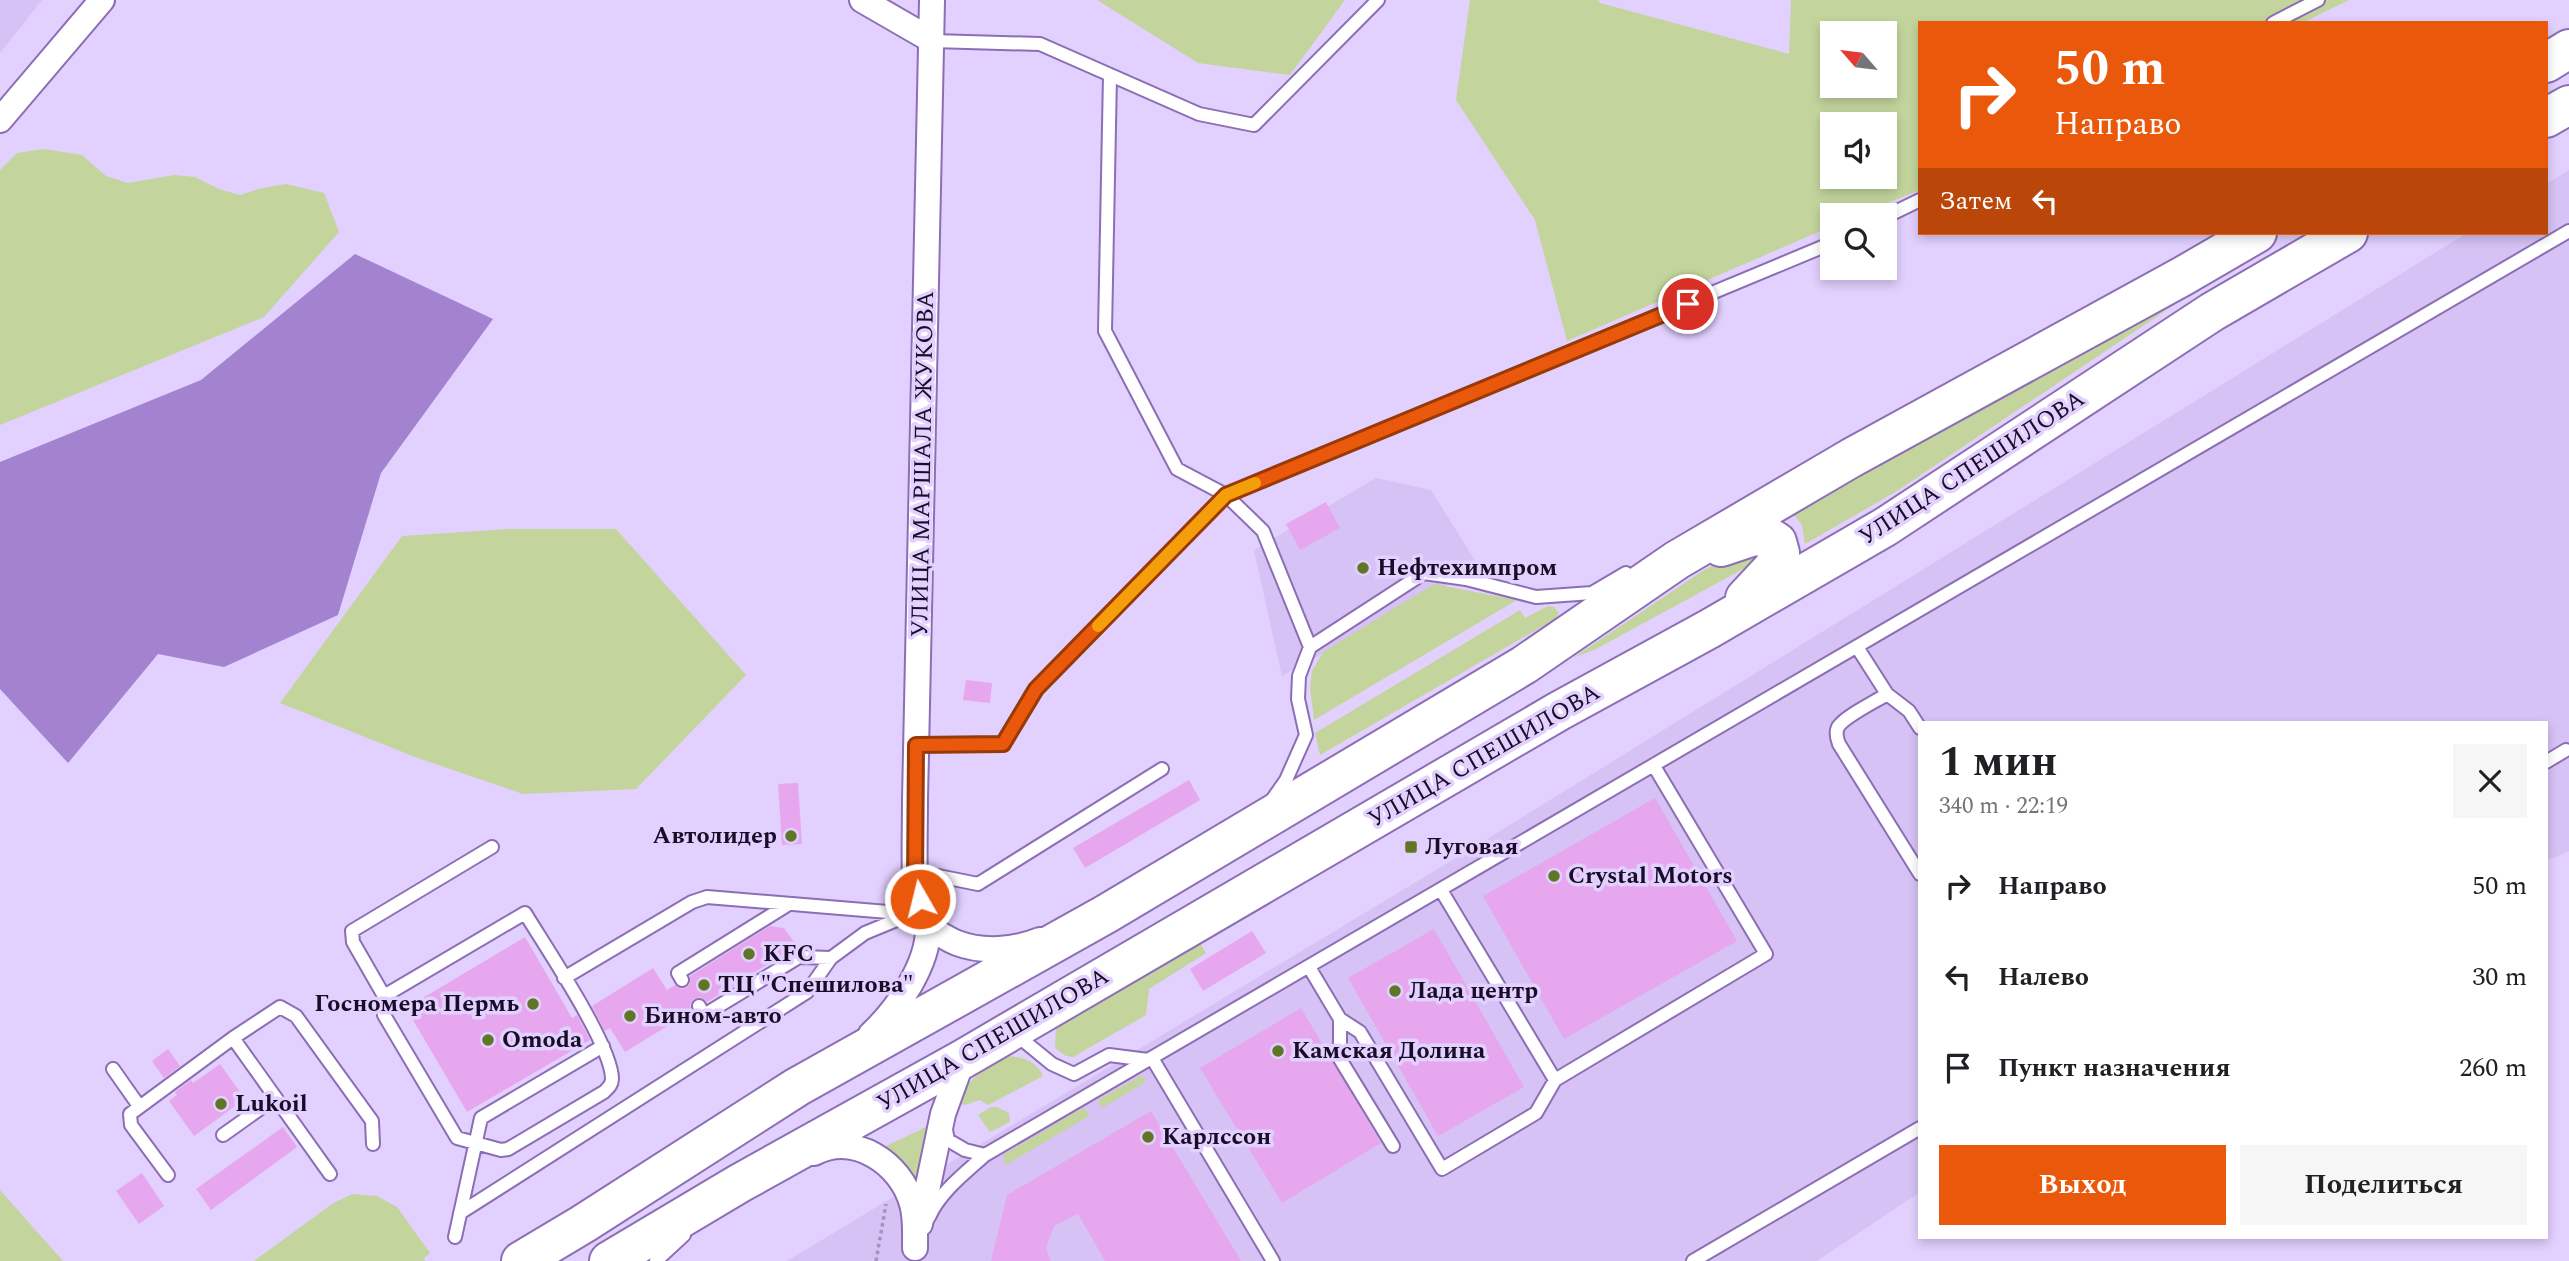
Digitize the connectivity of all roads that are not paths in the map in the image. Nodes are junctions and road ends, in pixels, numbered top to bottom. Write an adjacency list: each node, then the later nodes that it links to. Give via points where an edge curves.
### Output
1 (102, 0): 13 (street)
2 (862, 0): 7 (street)
3 (932, 0): 7 (street, УЛИЦА МАРШАЛА ЖУКОВА)
4 (1378, 0): 10 (lane, via 1254,125 1199,114)
5 (2318, 0): 6 (lane)
6 (2277, 21)
7 (933, 41): 10 (lane, via 1040,44); 27 (street, УЛИЦА МАРШАЛА ЖУКОВА)
8 (2569, 49): 9 (main road)
9 (2548, 62)
10 (1110, 75): 20 (lane, via 1105,331 1177,469)
11 (2569, 105): 12 (main road)
12 (2548, 117)
13 (0, 120)
14 (1918, 201): 15 (lane)
15 (1897, 211)
16 (2569, 232): 24 (lane)
17 (2253, 235): 21 (main road)
18 (2345, 235): 22 (main road, УЛИЦА СПЕШИЛОВА, via 2212,312 1885,527)
19 (1820, 248): 20 (lane)
20 (1226, 495): 23 (lane, via 1263,531); 27 (lane, via 1036,689 1003,744)
21 (1677, 560): 22 (main road, via 1751,537 1766,535 1777,542 1780,553 1773,568 1755,590); 23 (lane, via 1632,569 1592,593 1565,597 1536,597 1424,573); 32 (main road, via 1524,665)
22 (1709, 629): 48 (main road, УЛИЦА СПЕШИЛОВА, via 1559,711)
23 (1310, 647): 32 (lane, via 1299,676 1298,699 1306,735 1271,802)
24 (1857, 647): 25 (lane); 30 (lane)
25 (1887, 694): 26 (lane, via 1909,710); 34 (lane, via 1844,720 1836,736)
26 (1918, 725)
27 (916, 745): 35 (street, УЛИЦА МАРШАЛА ЖУКОВА)
28 (2566, 750): 29 (lane)
29 (2548, 761)
30 (1654, 766): 36 (lane); 54 (lane, via 1766,954)
31 (1162, 769): 35 (lane, via 978,884 933,875)
32 (1236, 836): 38 (main road)
33 (492, 847): 45 (lane, via 352,931 353,942)
34 (1918, 871)
35 (915, 884): 40 (street, УЛИЦА МАРШАЛА ЖУКОВА)
36 (1441, 890): 42 (lane); 54 (lane)
37 (789, 904): 40 (lane); 43 (lane, via 699,899); 44 (lane, via 678,973)
38 (1106, 914): 40 (street, via 1029,944 990,950 957,943); 55 (main road)
39 (899, 919): 41 (lane, via 865,933)
40 (926, 921): 55 (street, via 922,956 909,989 888,1019 855,1049)
41 (831, 958): 46 (lane, via 799,957 704,1014); 68 (lane, via 807,992)
42 (1309, 967): 47 (lane); 52 (lane)
43 (564, 978): 45 (lane, via 526,913); 50 (lane)
44 (682, 981)
45 (384, 996): 61 (lane, via 384,1015 457,1138)
46 (699, 1006)
47 (1340, 1019): 54 (lane, via 1360,1032 1442,1170 1536,1113); 63 (lane, via 1340,1059)
48 (1011, 1031): 51 (main road, УЛИЦА СПЕШИЛОВА); 52 (lane, via 1052,1065 1074,1074 1109,1055)
49 (233, 1038): 56 (lane); 57 (lane); 62 (lane, via 280,1007 296,1016 372,1121)
50 (603, 1046): 61 (lane, via 481,1118); 61 (lane, via 612,1081 604,1092 508,1149)
51 (963, 1059): 58 (street); 67 (main road, УЛИЦА СПЕШИЛОВА)
52 (1150, 1059): 64 (lane); 74 (lane)
53 (113, 1069): 57 (lane)
54 (1555, 1080)
55 (797, 1087): 71 (main road)
56 (275, 1098): 60 (lane); 65 (lane)
57 (139, 1106): 66 (lane, via 129,1119)
58 (943, 1114): 64 (lane, via 948,1140); 70 (street)
59 (1918, 1129): 75 (lane)
60 (223, 1135)
61 (475, 1143): 68 (lane)
62 (373, 1144)
63 (1393, 1146)
64 (985, 1155): 70 (lane, via 933,1208)
65 (330, 1174)
66 (168, 1175)
67 (740, 1183): 70 (street, via 824,1148 870,1151 890,1166 912,1203); 72 (main road, УЛИЦА СПЕШИЛОВА); 73 (lane)
68 (460, 1213): 69 (lane)
69 (456, 1237)
70 (913, 1254)
71 (521, 1261)
72 (609, 1261)
73 (656, 1261)
74 (1273, 1261)
75 (1693, 1261)

